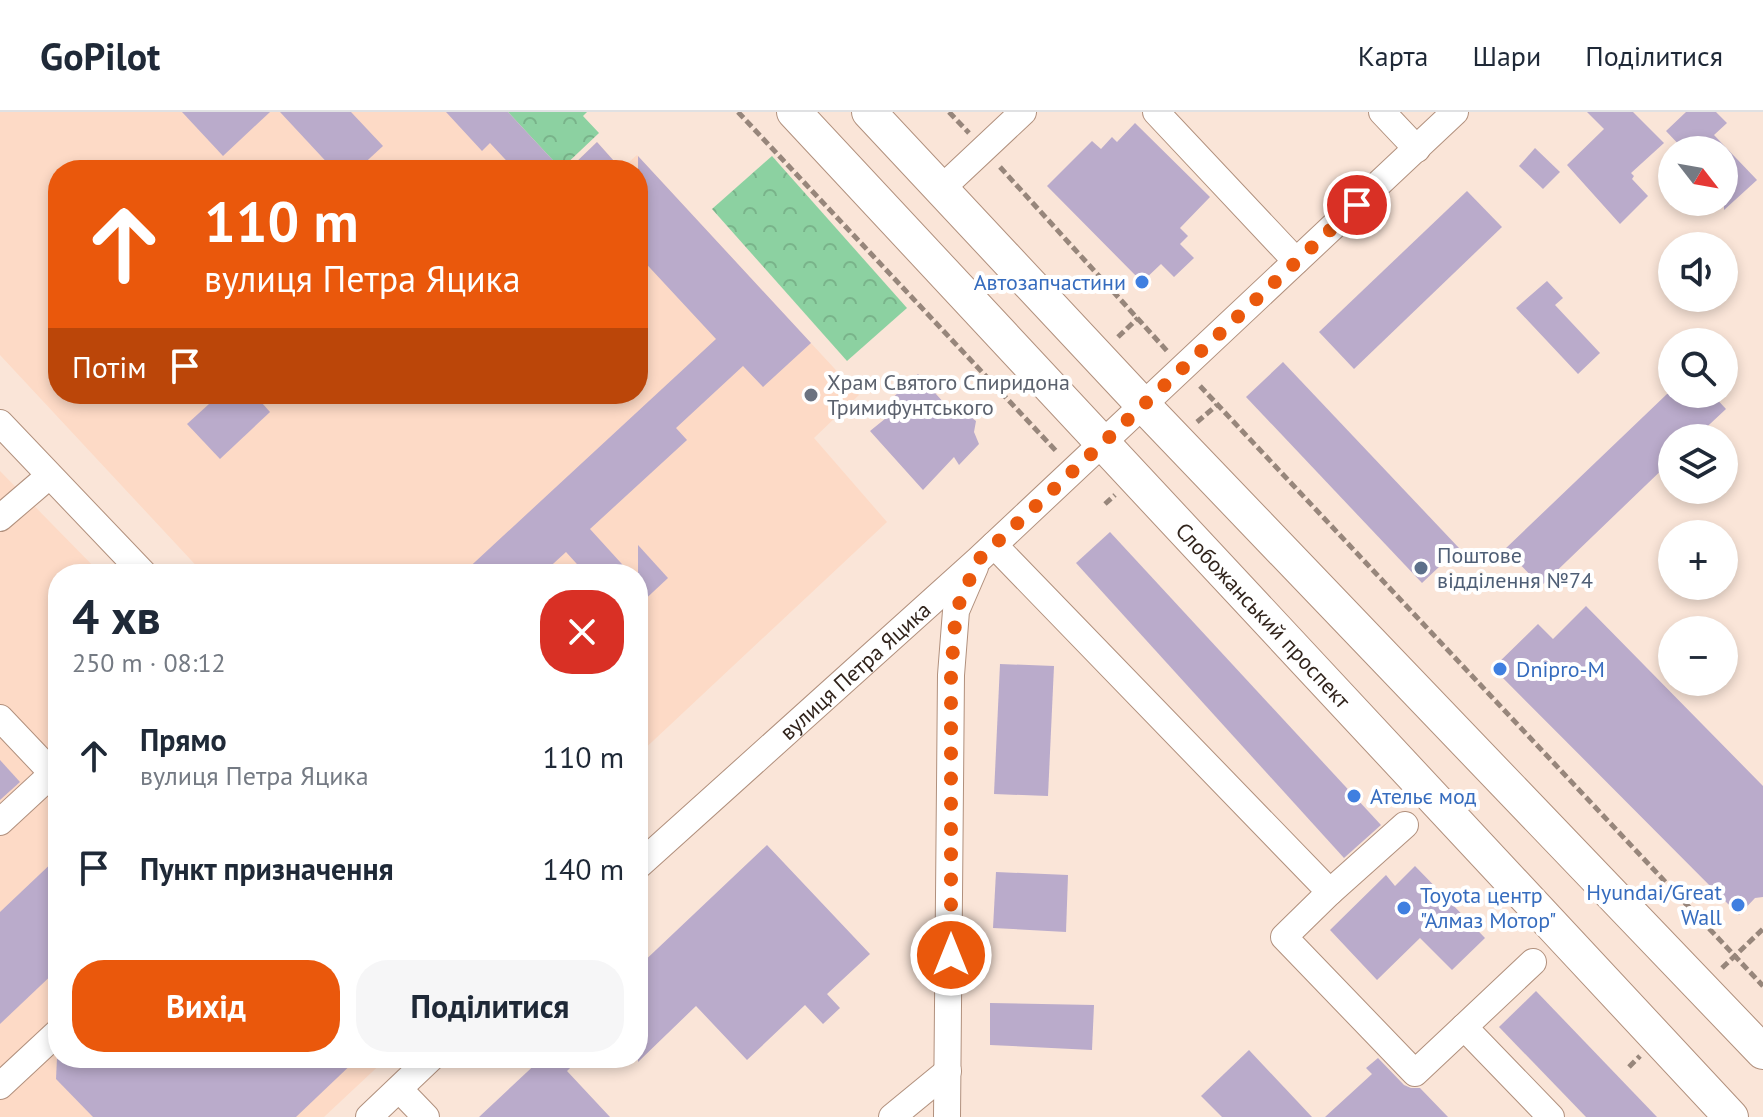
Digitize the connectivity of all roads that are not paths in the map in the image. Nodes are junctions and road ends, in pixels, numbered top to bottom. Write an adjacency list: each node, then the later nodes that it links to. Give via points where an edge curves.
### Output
1 (794, 112): 12 (main road, Слобожанський проспект)
2 (869, 112): 8 (main road)
3 (1023, 112): 8 (street)
4 (1156, 112): 9 (street)
5 (1382, 112): 7 (street)
6 (1455, 112): 7 (street, вулиця Петра Яцика)
7 (1417, 149): 9 (street, вулиця Петра Яцика)
8 (941, 189): 10 (main road)
9 (1296, 261): 10 (street, вулиця Петра Яцика)
10 (1143, 405): 12 (street, вулиця Петра Яцика); 27 (main road)
11 (0, 423): 13 (street)
12 (1104, 442): 15 (street, вулиця Петра Яцика); 37 (main road, Слобожанський проспект)
13 (49, 476): 14 (street); 16 (street)
14 (0, 518)
15 (986, 552): 22 (street, вулиця Петра Яцика); 23 (street); 29 (street, via 956,611 951,675)
16 (134, 564)
17 (0, 718): 18 (street)
18 (48, 769)
19 (48, 782): 20 (street)
20 (0, 822)
21 (1405, 825): 23 (street)
22 (648, 857)
23 (1330, 892): 25 (street, via 1284,937 1415,1073)
24 (1533, 962): 25 (street)
25 (1464, 1027): 36 (street)
26 (48, 1041): 30 (street)
27 (1763, 1052)
28 (421, 1068): 31 (street)
29 (948, 1071): 32 (street); 35 (street)
30 (0, 1086)
31 (399, 1089): 33 (street); 34 (street)
32 (894, 1116)
33 (369, 1117)
34 (426, 1117)
35 (947, 1117)
36 (1551, 1117)
37 (1731, 1117)

